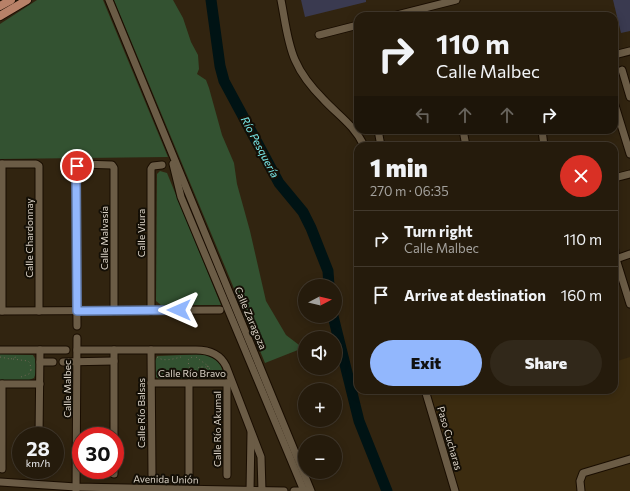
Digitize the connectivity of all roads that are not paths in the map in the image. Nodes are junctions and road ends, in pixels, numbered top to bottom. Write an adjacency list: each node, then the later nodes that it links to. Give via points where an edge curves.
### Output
1 (11, 0): 6 (main road)
2 (27, 0): 8 (main road)
3 (109, 0): 17 (street, Calle Zaragoza)
4 (281, 0): 16 (street, via 295,61 324,100)
5 (456, 0): 7 (street)
6 (0, 6)
7 (410, 12)
8 (0, 16)
9 (354, 26): 10 (street)
10 (319, 35)
11 (630, 51): 12 (street)
12 (618, 54)
13 (622, 70): 14 (street)
14 (630, 96)
15 (618, 115): 18 (street)
16 (354, 129)
17 (172, 154): 29 (street, Calle Zaragoza); 34 (street, Calle Zaragoza, via 181,197)
18 (630, 154)
19 (1, 164): 30 (street); 31 (street, Calle Chardonnay, via 38,165)
20 (162, 165): 27 (street, Calle Viura, via 153,166 151,169)
21 (630, 174): 22 (street)
22 (618, 177)
23 (630, 254): 24 (street)
24 (618, 257)
25 (618, 265): 26 (street)
26 (630, 304)
27 (151, 310): 28 (street); 33 (street)
28 (220, 310)
29 (237, 310): 34 (street); 72 (street, Calle Zaragoza)
30 (1, 311): 31 (street)
31 (39, 311): 32 (street)
32 (77, 311): 33 (street); 33 (street, Calle Malvasía, via 77,166 108,164 113,166); 35 (street)
33 (114, 311)
34 (230, 314): 62 (street, Calle Zaragoza)
35 (77, 326)
36 (77, 338): 40 (street, Calle Malbec)
37 (0, 350): 38 (street)
38 (40, 350): 39 (street); 47 (street)
39 (66, 350)
40 (77, 350): 41 (street); 43 (street, Calle Malbec)
41 (114, 350): 42 (street); 44 (street)
42 (151, 350): 49 (street, Calle Río Balsas); 50 (street, via 210,352 223,362)
43 (77, 361): 44 (street); 46 (street); 65 (street, Calle Malbec)
44 (114, 361): 55 (street)
45 (53, 362): 47 (street)
46 (63, 362)
47 (37, 364): 52 (street)
48 (186, 380): 49 (street, Calle Río Bravo); 50 (street, Calle Río Bravo); 61 (street)
49 (151, 383): 59 (street, Calle Río Balsas)
50 (230, 383): 56 (street); 60 (street, Calle Río Akumal)
51 (1, 384): 52 (street); 58 (street)
52 (40, 384): 54 (street)
53 (426, 394): 73 (street, Paso Cucharas)
54 (39, 427)
55 (114, 427)
56 (251, 429): 66 (street); 67 (street, via 261,457)
57 (630, 459): 74 (street, via 583,473 580,481)
58 (2, 469)
59 (152, 475)
60 (227, 475)
61 (189, 476)
62 (298, 477): 69 (street, via 296,486)
63 (299, 479): 71 (street, Calle Zaragoza)
64 (0, 482): 65 (street, Avenida Unión)
65 (76, 489): 66 (street, Avenida Unión)
66 (250, 491): 67 (street, Avenida Unión)
67 (262, 491): 68 (street, Avenida Unión)
68 (284, 491)
69 (290, 491)
70 (294, 491): 71 (street)
71 (304, 491): 72 (street)
72 (311, 491)
73 (455, 491)
74 (581, 491)

